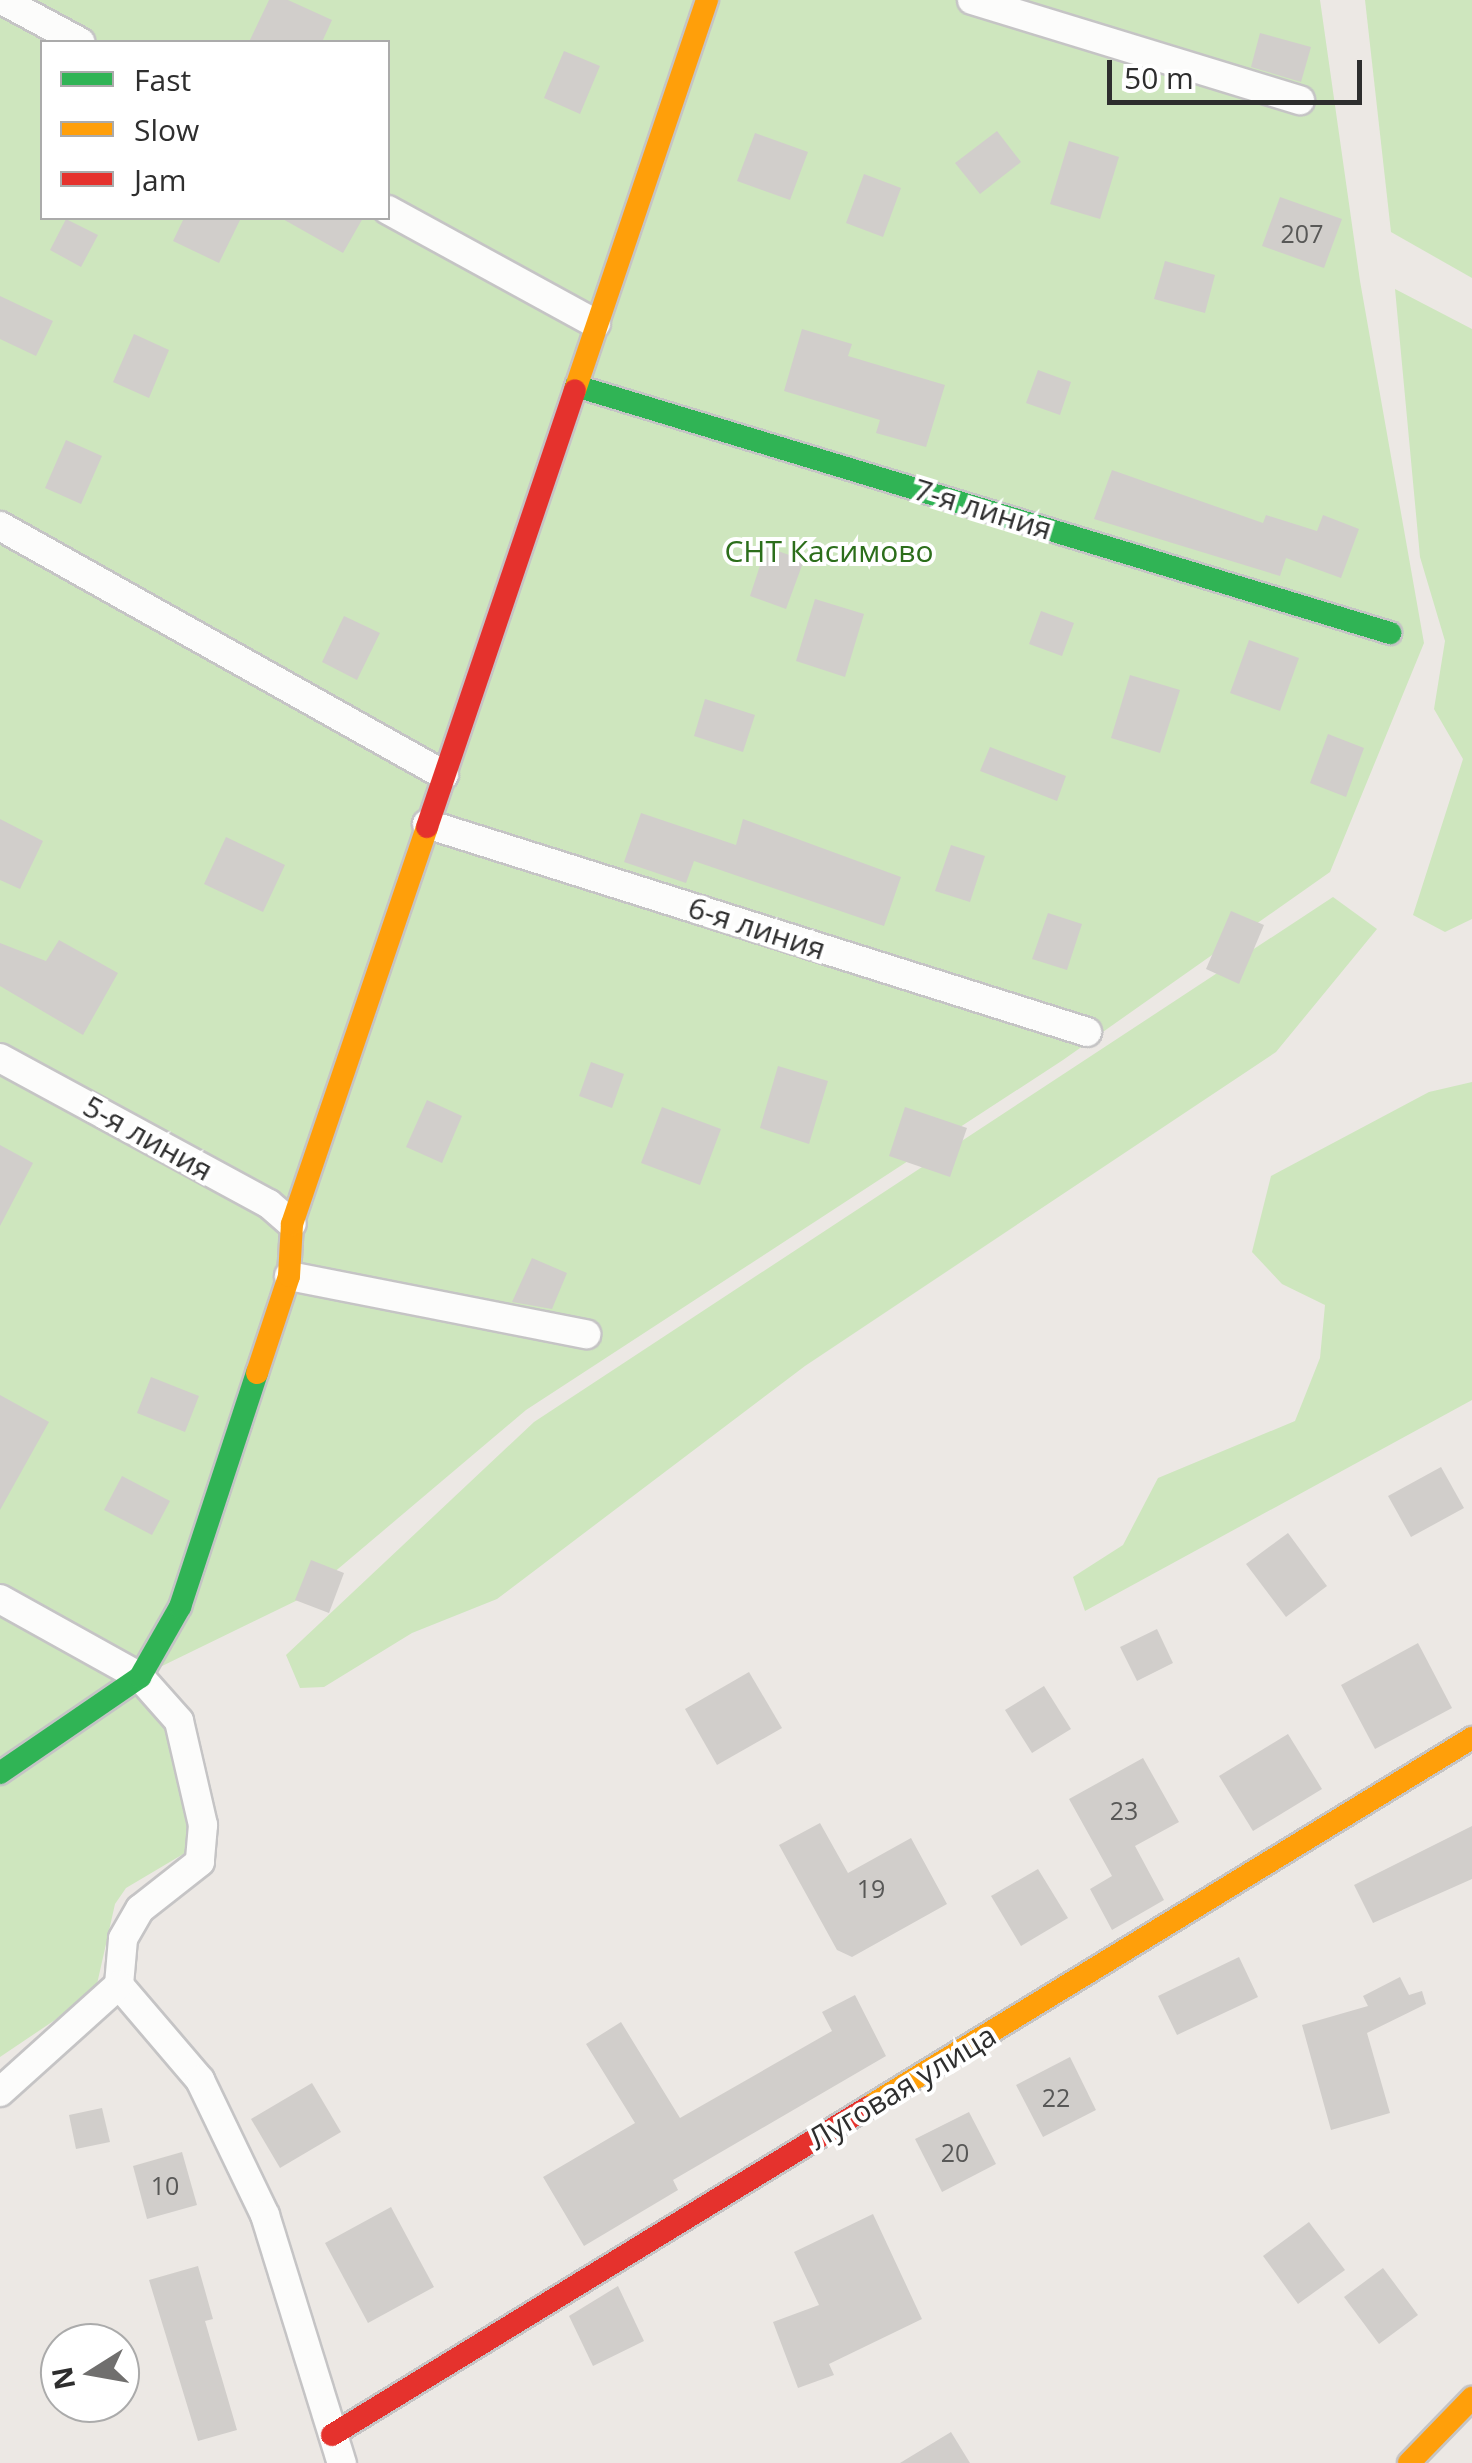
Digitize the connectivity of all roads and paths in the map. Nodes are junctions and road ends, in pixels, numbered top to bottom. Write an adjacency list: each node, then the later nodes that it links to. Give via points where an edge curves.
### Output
1 (2, 0): 4 (street)
2 (706, 0): 7 (street)
3 (972, 0): 5 (street)
4 (76, 40)
5 (1300, 100)
6 (390, 211): 7 (street)
7 (596, 324): 8 (street)
8 (576, 386): 10 (street, 7-я линия); 11 (street)
9 (0, 526): 11 (street)
10 (1390, 633)
11 (444, 775): 12 (street)
12 (427, 824): 13 (street, 6-я линия); 15 (street)
13 (1087, 1032)
14 (0, 1058): 15 (street, 5-я линия, via 269,1204)
15 (292, 1224): 16 (street)
16 (289, 1276): 17 (street); 19 (street, via 180,1606)
17 (586, 1334)
18 (0, 1599): 19 (street)
19 (140, 1677): 21 (street); 22 (street, via 179,1721 204,1825 200,1862 140,1909 123,1938)
20 (1472, 1738): 25 (street, Луговая улица)
21 (0, 1773)
22 (119, 1985): 23 (street); 25 (street, via 200,2080 265,2215)
23 (0, 2092)
24 (1472, 2398): 27 (street)
25 (332, 2435): 26 (street)
26 (342, 2463)
27 (1409, 2463)

